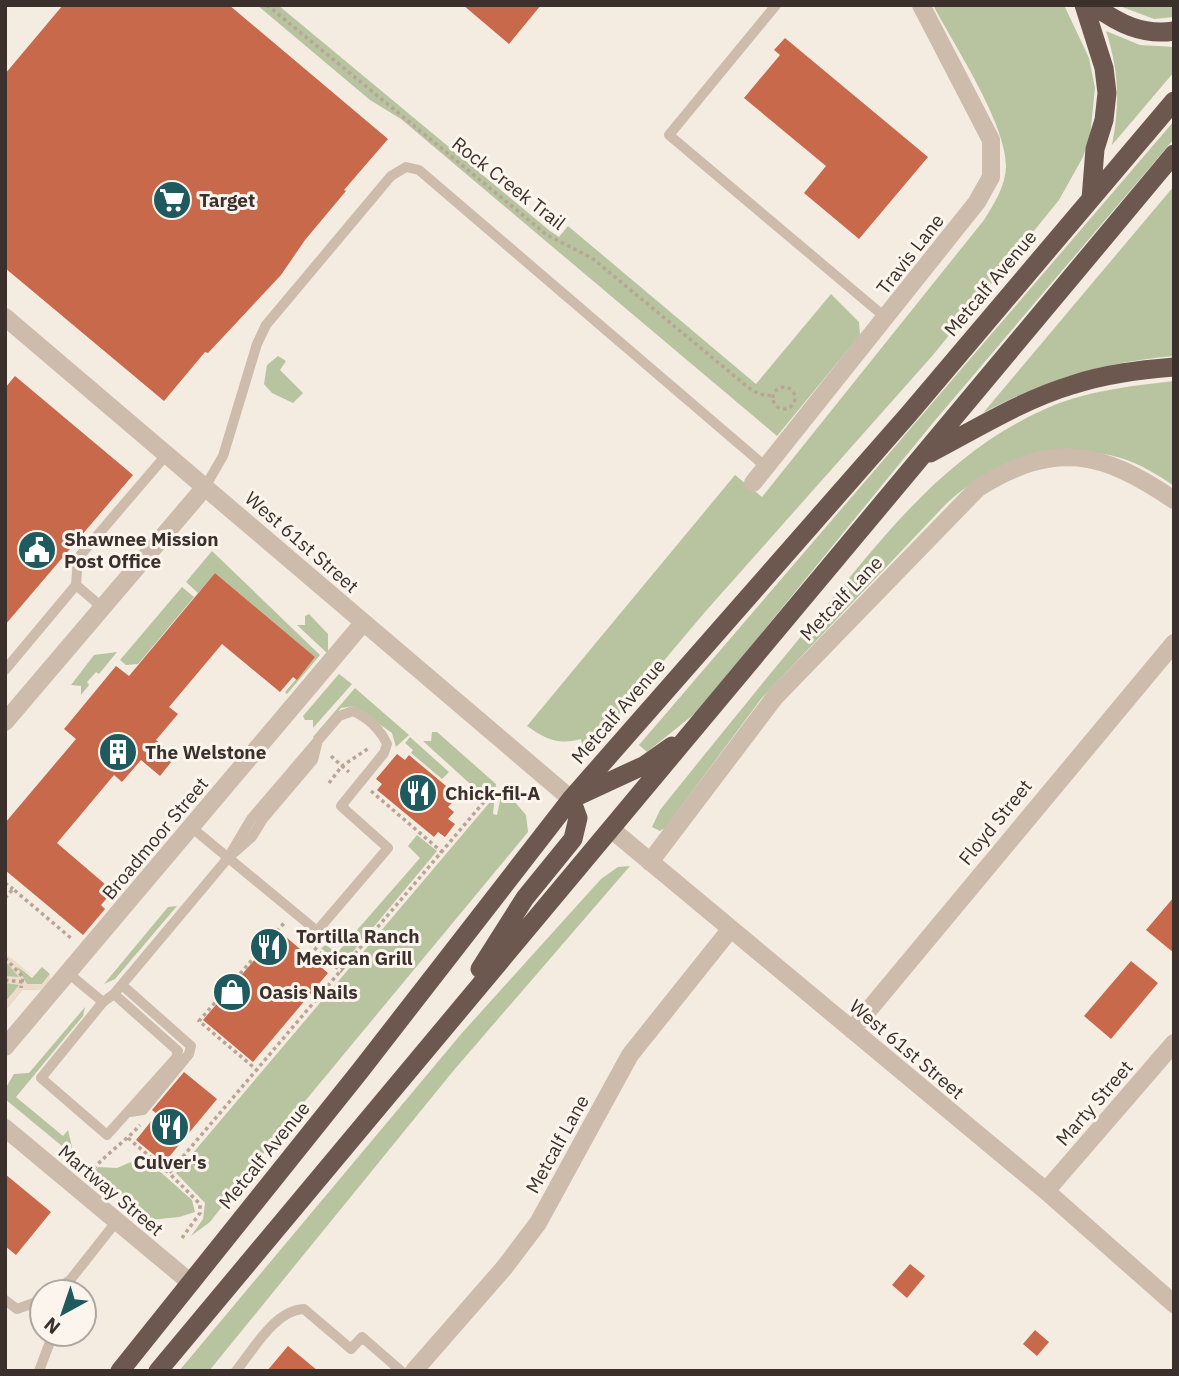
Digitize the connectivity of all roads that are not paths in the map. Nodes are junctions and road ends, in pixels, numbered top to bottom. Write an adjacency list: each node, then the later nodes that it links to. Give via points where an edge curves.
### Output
1 (776, 5): 10 (lane, via 669,135)
2 (920, 5): 10 (street, Travis Lane, via 988,133 993,167 981,197)
3 (1084, 5): 8 (highway, via 1107,93)
4 (1093, 5): 5 (highway, via 1130,28)
5 (1174, 31)
6 (1174, 101): 8 (highway, Metcalf Avenue)
7 (1174, 154): 13 (highway)
8 (1091, 199): 25 (highway, Metcalf Avenue)
9 (5, 317): 12 (street, West 61st Street)
10 (886, 318): 14 (street, Travis Lane)
11 (1174, 367): 13 (highway, via 1127,371 1072,384)
12 (167, 454): 16 (street, West 61st Street); 18 (lane, via 78,558)
13 (922, 456): 24 (highway)
14 (766, 467): 15 (street, Travis Lane); 16 (lane, via 419,170 406,167 391,176 266,325 223,456)
15 (753, 483)
16 (205, 486): 19 (street); 20 (street, West 61st Street)
17 (1174, 500): 29 (street, Metcalf Lane, via 1119,467 1077,457 1038,460 1006,471 964,499 775,697)
18 (76, 585): 19 (lane); 22 (lane)
19 (103, 608): 23 (street)
20 (363, 623): 25 (street, West 61st Street); 26 (street, Broadmoor Street)
21 (1174, 643): 35 (street, Floyd Street)
22 (5, 670)
23 (5, 722)
24 (698, 727): 25 (highway, via 645,765); 27 (highway)
25 (571, 799): 36 (highway, via 578,818 573,839 525,898); 44 (highway, Metcalf Avenue)
26 (191, 827): 28 (lane); 31 (street, Broadmoor Street)
27 (611, 829): 29 (street, West 61st Street); 36 (highway)
28 (228, 858): 28 (lane, via 251,819 339,716 353,711 383,735 386,749 341,806 388,848 317,931); 32 (lane)
29 (650, 862): 30 (street, West 61st Street)
30 (729, 931): 35 (street, West 61st Street); 54 (street, Metcalf Lane, via 629,1055 538,1223)
31 (68, 973): 34 (lane); 38 (street, Broadmoor Street)
32 (122, 985): 33 (lane); 39 (lane, via 191,1046 143,1110)
33 (114, 994): 34 (lane); 39 (lane, via 177,1046 176,1058)
34 (103, 1002): 39 (lane, via 41,1080 106,1134)
35 (852, 1031): 41 (street, West 61st Street)
36 (437, 1036): 51 (highway)
37 (1174, 1043): 41 (street, Marty Street)
38 (5, 1047)
39 (130, 1112)
40 (5, 1128): 42 (street, Martway Street)
41 (1045, 1191): 46 (street, West 61st Street)
42 (116, 1222): 43 (lane); 44 (street, Martway Street)
43 (72, 1278)
44 (191, 1283): 50 (highway, Metcalf Avenue)
45 (5, 1300): 47 (lane, via 17,1309)
46 (1174, 1304)
47 (28, 1305)
48 (48, 1348): 49 (lane)
49 (40, 1371)
50 (120, 1371)
51 (158, 1371)
52 (236, 1371): 53 (lane, via 278,1320 291,1310 304,1309 351,1349 362,1337)
53 (401, 1371)
54 (414, 1371)

